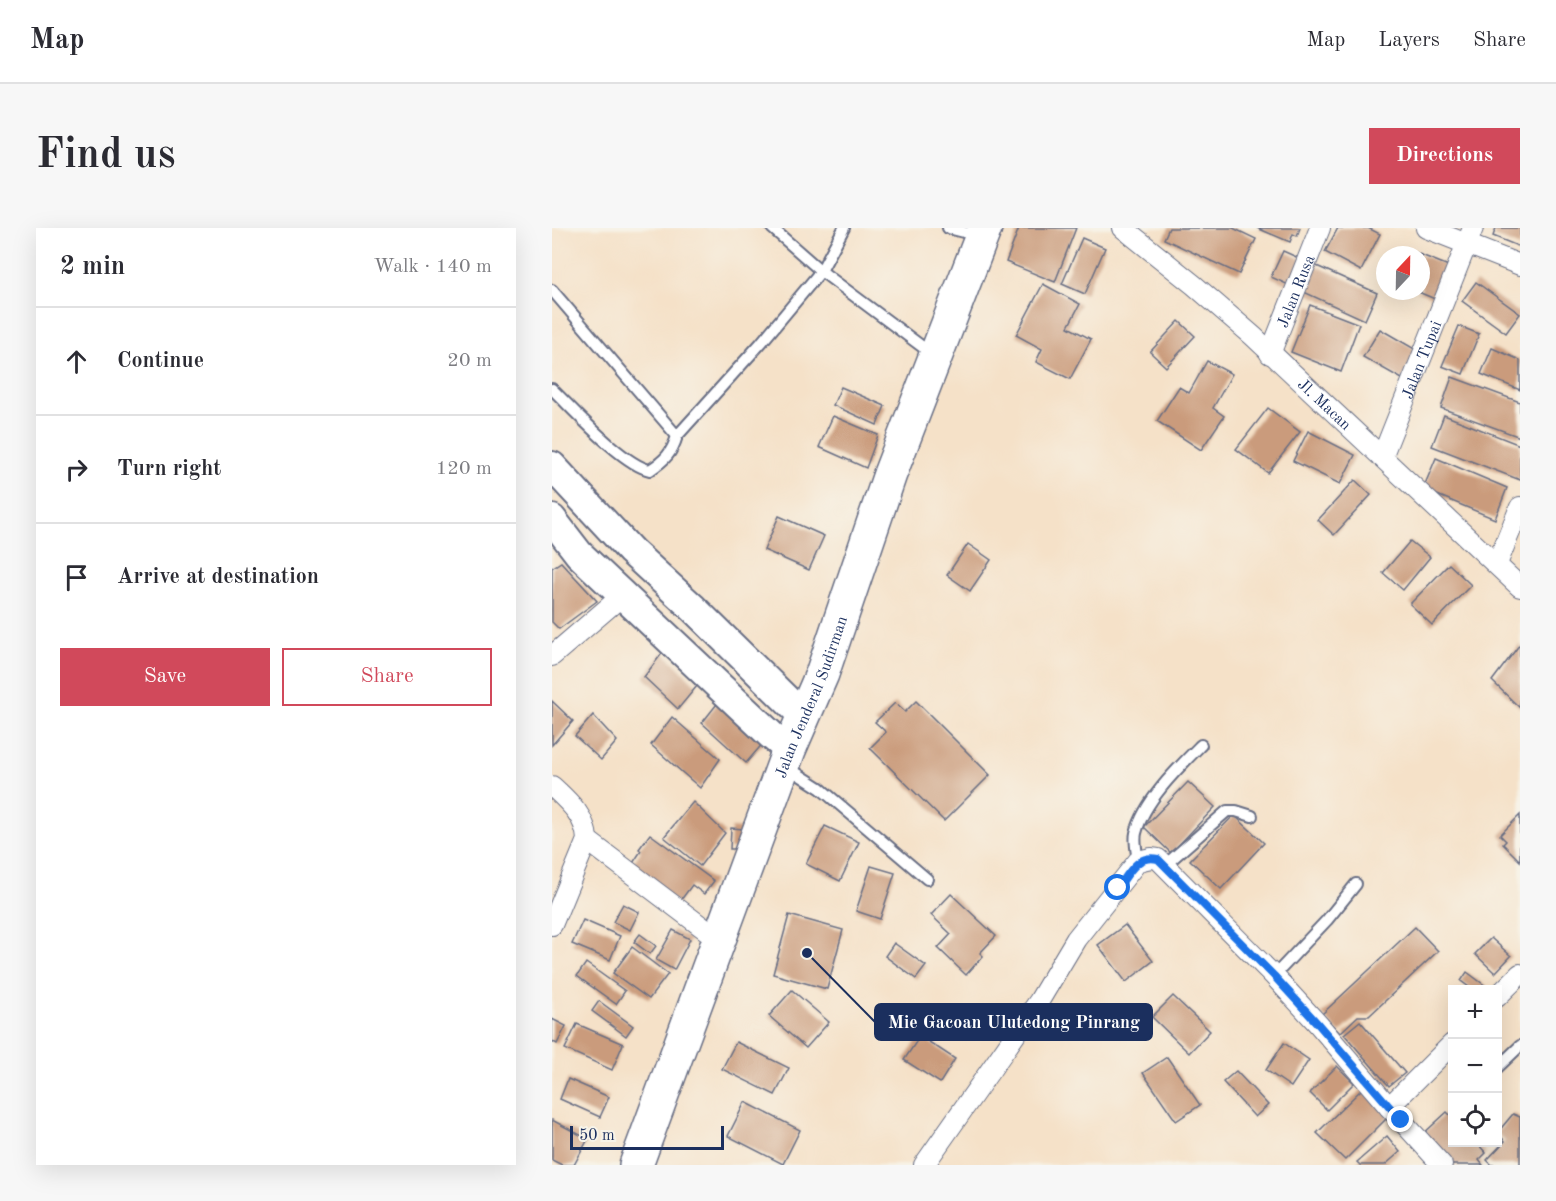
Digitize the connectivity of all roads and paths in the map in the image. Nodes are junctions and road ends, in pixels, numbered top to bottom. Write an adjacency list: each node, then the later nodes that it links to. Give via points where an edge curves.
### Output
1 (772, 228): 10 (lane)
2 (844, 228): 10 (lane)
3 (948, 228): 7 (lane)
4 (1124, 228): 12 (street, Jl. Macan)
5 (1320, 228): 12 (street, Jalan Rusa)
6 (1426, 228): 8 (street)
7 (984, 232): 13 (highway, Jalan Jenderal Sudirman)
8 (1470, 236): 9 (street); 16 (street, Jalan Tupai)
9 (1520, 265)
10 (821, 272): 13 (lane); 15 (lane)
11 (552, 290): 15 (lane)
12 (1270, 354): 16 (street, Jl. Macan)
13 (936, 358): 24 (highway, Jalan Jenderal Sudirman, via 890,474)
14 (552, 389): 15 (lane, via 618,452 642,468 650,470 666,459)
15 (676, 436)
16 (1382, 457): 20 (street, Jl. Macan)
17 (552, 466): 24 (street, via 631,551)
18 (1520, 507): 20 (street)
19 (552, 519): 22 (street, via 579,554)
20 (1497, 564): 21 (street, Jl. Macan)
21 (1520, 587)
22 (623, 595): 23 (street); 26 (street, via 771,735)
23 (552, 656)
24 (804, 717): 26 (highway, Jalan Jenderal Sudirman)
25 (1201, 745): 30 (lane, via 1152,801 1141,821 1136,835)
26 (786, 758): 32 (lane); 35 (highway, Jalan Jenderal Sudirman)
27 (552, 786): 29 (street, via 582,818)
28 (1252, 816): 31 (lane, via 1227,811)
29 (587, 840): 34 (street); 35 (street)
30 (1138, 861): 31 (street, via 1158,859); 44 (street, via 1076,939 1039,1001)
31 (1164, 866): 37 (street)
32 (927, 879)
33 (1356, 884): 37 (lane)
34 (552, 925)
35 (718, 939): 43 (highway, Jalan Jenderal Sudirman)
36 (1520, 974): 38 (street)
37 (1274, 976): 42 (street)
38 (1502, 992)
39 (1520, 1046): 41 (lane)
40 (1448, 1048): 42 (street)
41 (1502, 1063)
42 (1389, 1107): 45 (street)
43 (636, 1165)
44 (924, 1165)
45 (1442, 1165)

